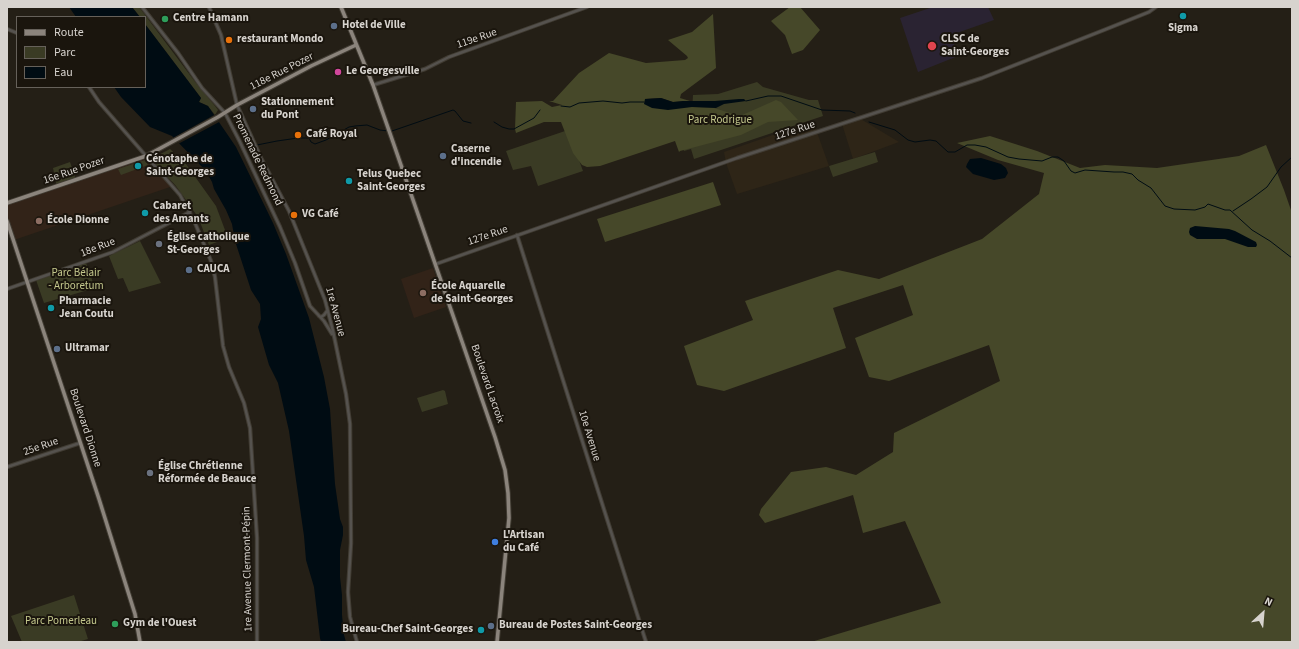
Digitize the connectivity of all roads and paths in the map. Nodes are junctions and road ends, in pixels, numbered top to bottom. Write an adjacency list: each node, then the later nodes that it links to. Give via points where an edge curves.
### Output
1 (142, 7): 12 (street, Promenade Redmond, via 202,88)
2 (209, 7): 11 (street, 1re Avenue, via 221,35)
3 (341, 7): 8 (main road)
4 (587, 7): 9 (street, 119e Rue, via 449,57 425,69)
5 (1156, 7): 18 (street, 127e Rue, via 982,78 739,157)
6 (7, 28): 7 (street)
7 (16, 32)
8 (356, 45): 9 (main road); 11 (main road, 118e Rue Pozer)
9 (373, 85): 19 (main road, Boulevard Lacroix)
10 (90, 88): 14 (street, 1re Avenue Clermont-Pépin)
11 (237, 105): 12 (main road, 118e Rue Pozer); 22 (street, 1re Avenue, via 288,210 321,289)
12 (224, 113): 13 (main road, 118e Rue Pozer); 23 (street, Promenade Redmond, via 242,145 280,227 310,306)
13 (154, 152): 14 (main road, 16e Rue Pozer)
14 (146, 156): 15 (main road, 16e Rue Pozer); 16 (street, 1re Avenue Clermont-Pépin, via 174,187)
15 (7, 203)
16 (190, 212): 20 (street, 18e Rue, via 113,252); 28 (street, 1re Avenue Clermont-Pépin, via 211,261 223,346 249,423 257,538)
17 (7, 221): 20 (main road, Boulevard Dionne)
18 (518, 235): 19 (street, 127e Rue); 31 (street, 10e Avenue)
19 (436, 264): 30 (main road, Boulevard Lacroix, via 505,470 508,526)
20 (28, 282): 21 (street, 18e Rue); 25 (main road, Boulevard Dionne)
21 (7, 289)
22 (327, 310): 23 (street, via 321,317); 24 (street, 1re Avenue)
23 (318, 316): 24 (street, Promenade Redmond, via 328,326)
24 (334, 338): 29 (street, 1re Avenue, via 350,424 351,543 348,592 350,617)
25 (80, 443): 26 (street, 25e Rue); 27 (main road, Boulevard Dionne, via 135,614)
26 (7, 467)
27 (140, 642)
28 (257, 642)
29 (357, 642)
30 (497, 642)
31 (646, 642)

